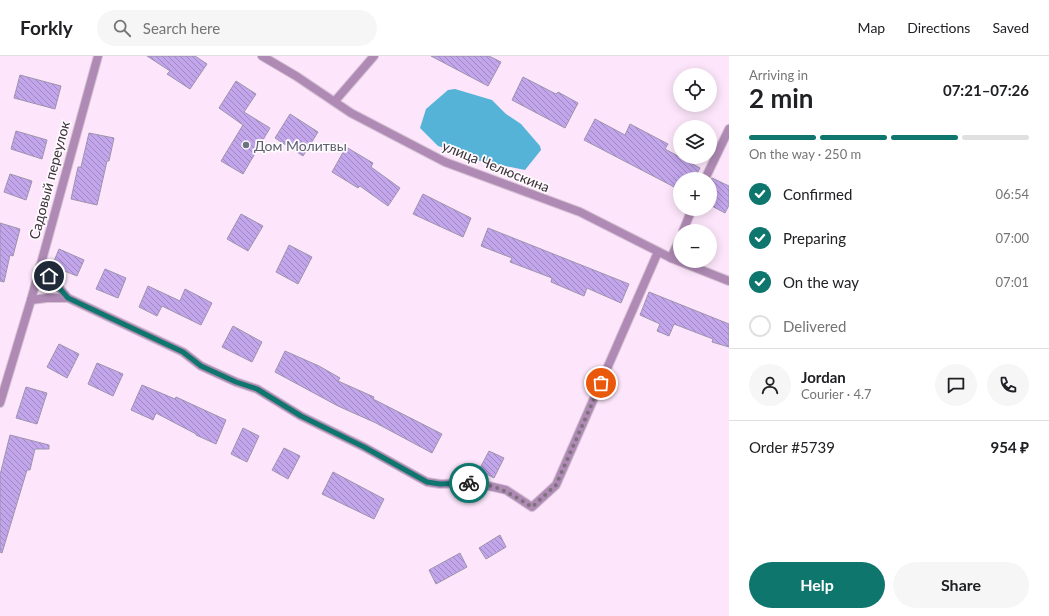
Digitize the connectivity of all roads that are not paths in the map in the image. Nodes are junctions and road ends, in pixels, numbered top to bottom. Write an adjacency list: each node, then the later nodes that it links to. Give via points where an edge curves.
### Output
1 (98, 56): 10 (street, Садовый переулок)
2 (262, 56): 4 (street, улица Челюскина)
3 (374, 56): 4 (street)
4 (335, 101): 7 (street, улица Челюскина, via 351,113 445,162 580,212)
5 (729, 128): 6 (street)
6 (708, 172)
7 (658, 252): 9 (street, улица Челюскина); 12 (street, via 556,485 532,507 506,490 476,483 427,482 301,416 257,389 201,366 183,352)
8 (673, 254): 9 (street)
9 (671, 258): 11 (street, улица Челюскина)
10 (40, 266): 12 (street); 13 (street, Садовый переулок)
11 (729, 281)
12 (68, 298): 13 (street)
13 (31, 300): 14 (street, Садовый переулок)
14 (0, 403)

